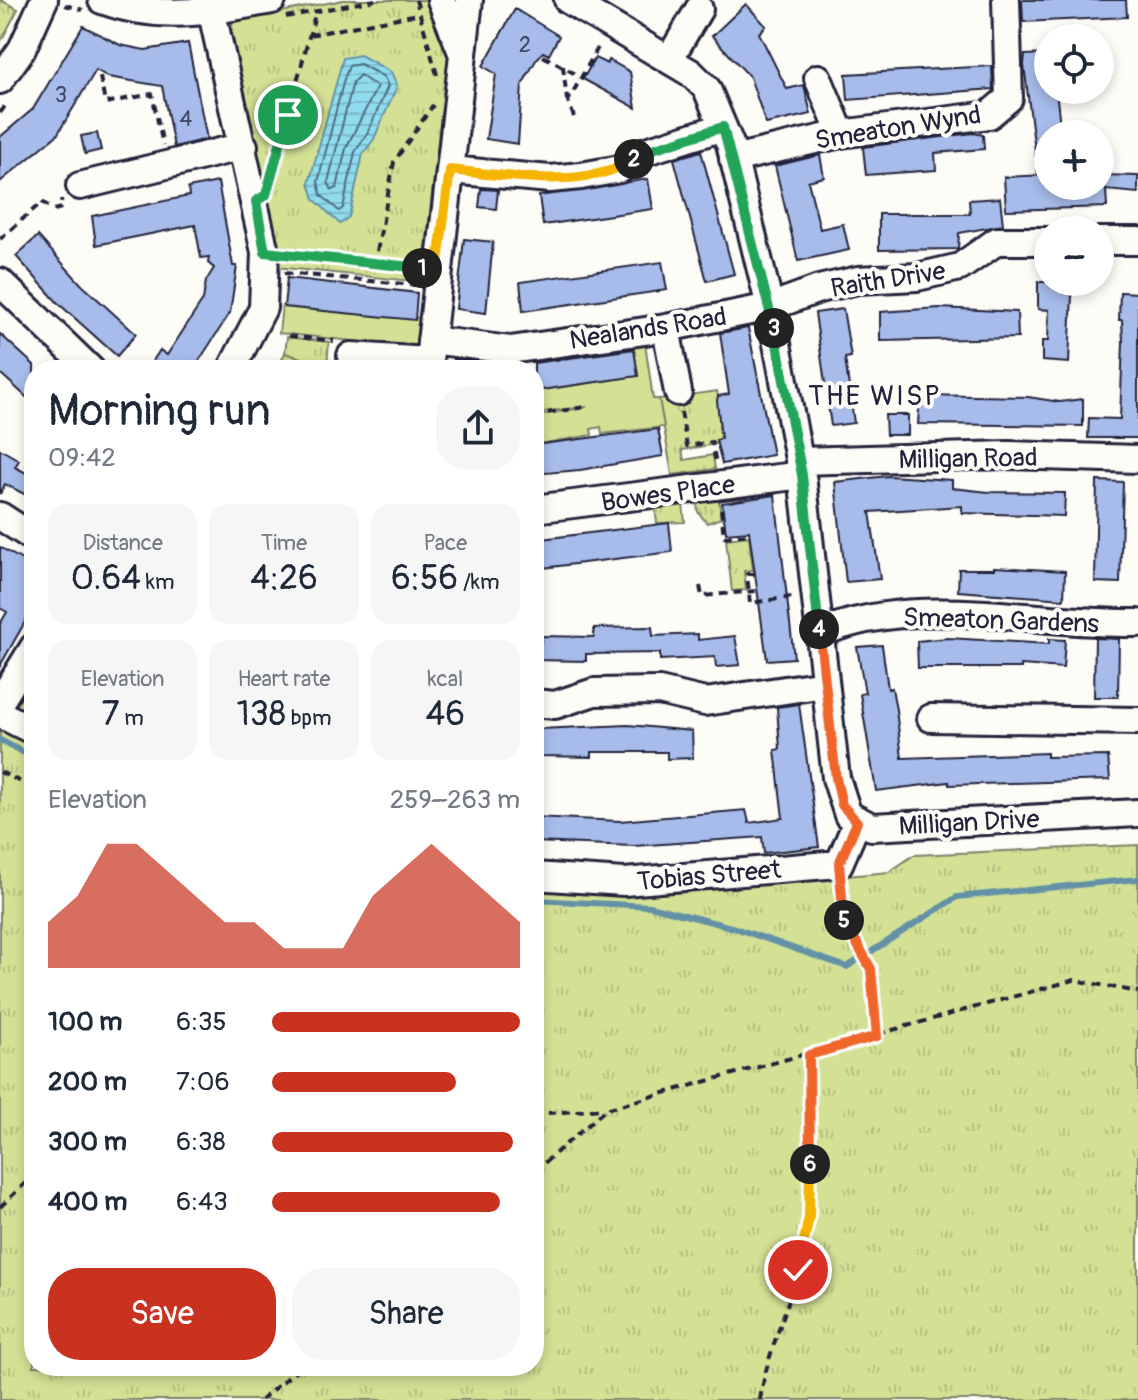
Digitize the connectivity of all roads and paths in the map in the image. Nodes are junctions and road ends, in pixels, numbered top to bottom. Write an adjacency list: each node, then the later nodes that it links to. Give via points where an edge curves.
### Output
1 (44, 0): 22 (street, via 22,49)
2 (102, 0): 12 (street, via 140,13)
3 (272, 0): 8 (street)
4 (416, 0): 9 (path)
5 (469, 0): 15 (street)
6 (568, 0): 13 (street)
7 (1006, 0): 28 (street, Smeaton Wynd, via 1009,98 1003,106 989,115)
8 (237, 3): 12 (street)
9 (430, 7): 14 (path); 15 (street); 23 (path)
10 (699, 9): 17 (street)
11 (316, 11): 14 (path)
12 (212, 13): 29 (street)
13 (611, 24): 17 (street); 20 (path)
14 (310, 35): 34 (path, via 266,195)
15 (462, 53): 32 (street)
16 (543, 56): 18 (path)
17 (670, 58): 27 (street, via 707,89)
18 (563, 66): 20 (path); 25 (path)
19 (100, 77): 30 (path, via 105,103 152,94)
20 (581, 77): 25 (path)
21 (818, 78): 28 (street)
22 (0, 80)
23 (441, 88)
24 (435, 101): 40 (path, via 394,162)
25 (568, 101): 26 (path)
26 (574, 117)
27 (723, 127): 31 (street); 32 (street, via 643,152 607,172 550,179)
28 (841, 134): 31 (street, Smeaton Wynd)
29 (244, 146): 33 (street); 34 (street)
30 (165, 154)
31 (733, 159): 43 (street)
32 (450, 170): 41 (street)
33 (80, 186): 35 (path, via 60,189 62,208 54,210 42,202)
34 (256, 201): 39 (street)
35 (0, 239)
36 (1034, 241): 43 (street, Raith Drive, via 997,241 960,267 917,277 858,280)
37 (1114, 241): 38 (street)
38 (1138, 241)
39 (266, 261): 40 (path); 41 (path); 49 (street, via 263,308)
40 (375, 262): 41 (path)
41 (436, 278): 47 (street)
42 (0, 282): 48 (street)
43 (770, 307): 44 (street, Nealands Road); 54 (street)
44 (666, 328): 47 (street, Nealands Road); 50 (street)
45 (289, 336): 46 (path, via 351,343)
46 (351, 356): 47 (street, Nealands Road)
47 (429, 357)
48 (81, 360)
49 (236, 360)
50 (678, 392): 55 (path, via 687,446 712,442)
51 (585, 407): 52 (path)
52 (544, 413)
53 (1138, 459): 54 (street, Milligan Road, via 1008,455)
54 (800, 468): 55 (street, Bowes Place); 64 (street)
55 (719, 486): 56 (street, Bowes Place); 59 (path, via 724,537)
56 (544, 508)
57 (0, 516): 58 (street)
58 (24, 532)
59 (749, 534)
60 (754, 574): 63 (path, via 747,574)
61 (700, 586): 63 (path, via 702,596)
62 (756, 591): 63 (path)
63 (749, 592): 64 (path, via 750,603)
64 (815, 594): 66 (street)
65 (1138, 623): 66 (street, Smeaton Gardens, via 925,613 840,625)
66 (819, 634): 68 (street)
67 (24, 663): 69 (street)
68 (825, 684): 70 (street, via 705,702 659,691 594,692); 78 (street, via 842,805)
69 (0, 702)
70 (544, 704)
71 (0, 714): 74 (street)
72 (931, 718): 73 (street)
73 (1138, 721)
74 (24, 726)
75 (0, 772): 76 (path)
76 (24, 783)
77 (1138, 813): 78 (street, Milligan Drive, via 872,827)
78 (857, 822): 79 (street)
79 (839, 864): 80 (street, Tobias Street, via 624,882); 82 (path, via 844,924 868,963)
80 (544, 877)
81 (1138, 992): 82 (path, via 1074,980)
82 (877, 1036): 83 (path)
83 (809, 1055): 84 (path); 91 (path, via 809,1217)
84 (606, 1109): 85 (path); 86 (path)
85 (544, 1113)
86 (544, 1163)
87 (24, 1184): 88 (path)
88 (0, 1207)
89 (289, 1376): 90 (path)
90 (261, 1400)
91 (760, 1400)

